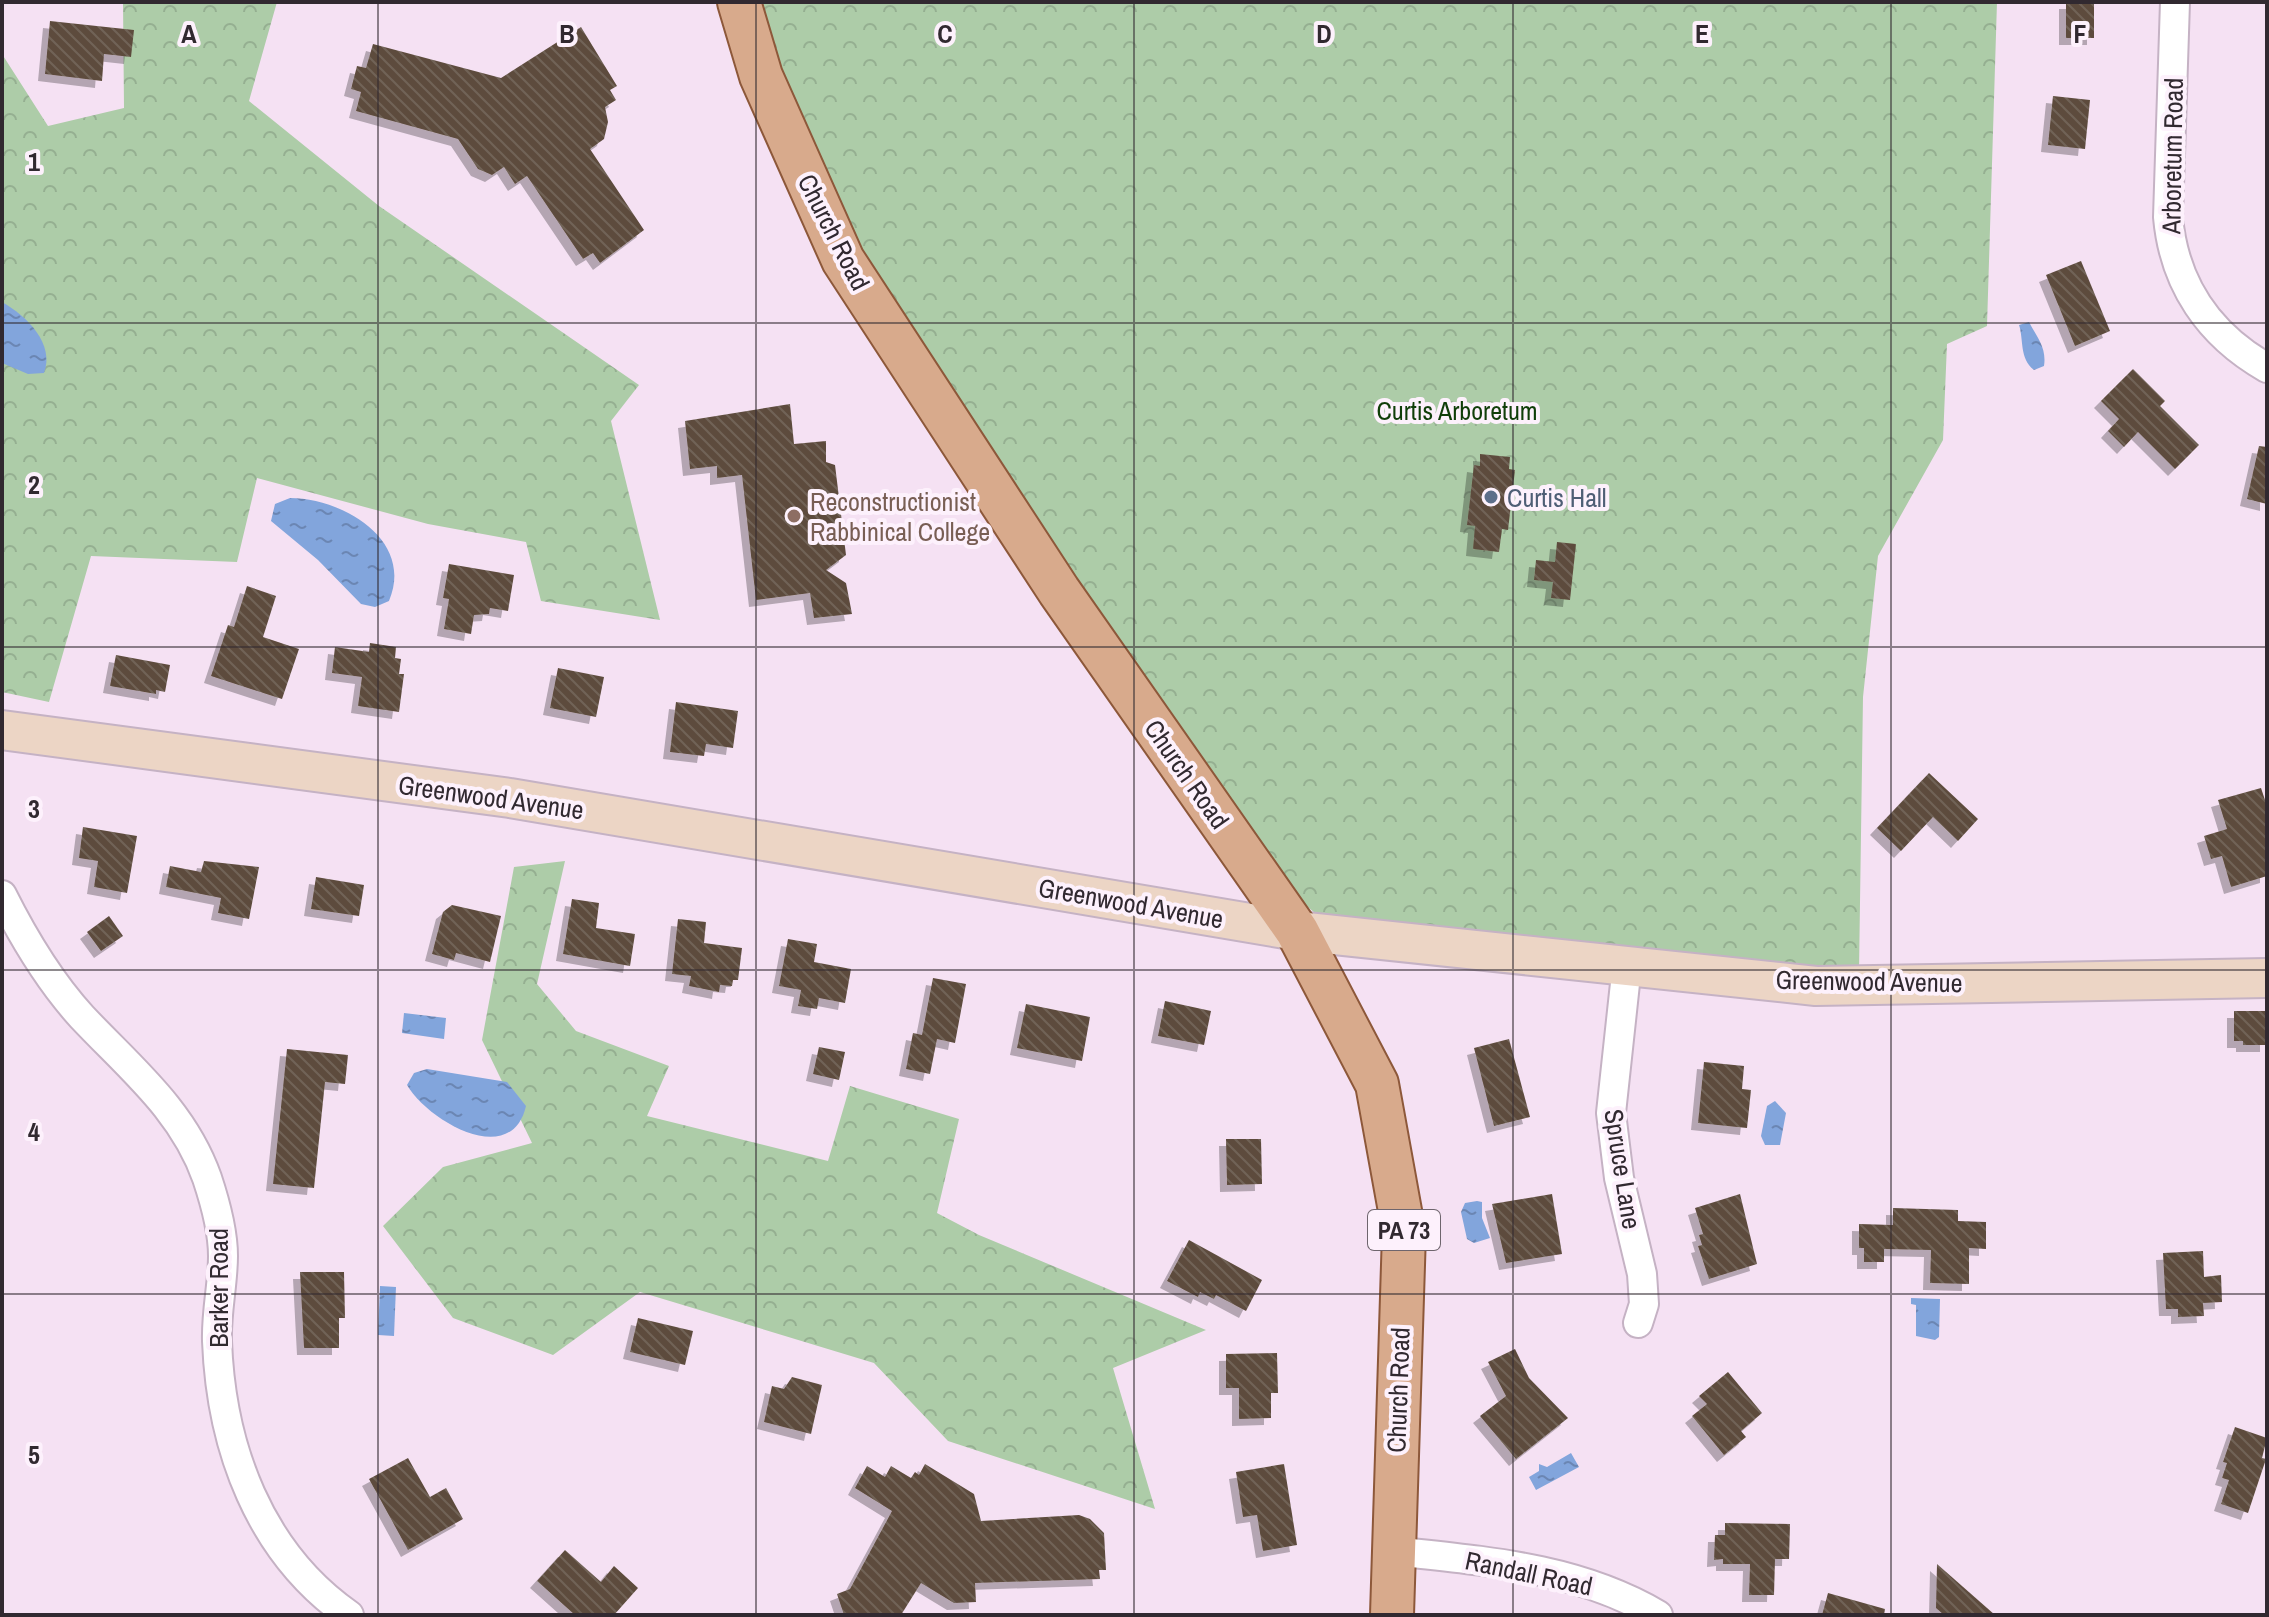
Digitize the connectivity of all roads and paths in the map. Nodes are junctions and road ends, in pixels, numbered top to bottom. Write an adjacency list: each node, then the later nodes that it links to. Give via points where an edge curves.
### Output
1 (739, 2): 6 (main road, Church Road / PA 73, via 761,76 843,260 1059,591)
2 (2175, 2): 3 (street, Arboretum Road, via 2170,243 2186,286 2210,323 2239,351)
3 (2267, 368)
4 (2, 730): 6 (main road, Greenwood Avenue, via 510,798)
5 (2, 895): 11 (street, Barker Road, via 66,997 155,1089 195,1151 221,1232 217,1338 228,1435 241,1477 282,1548 321,1594)
6 (1297, 931): 7 (main road, Greenwood Avenue); 10 (main road, Church Road / PA 73, via 1377,1084 1404,1233)
7 (1627, 965): 8 (main road, Greenwood Avenue, via 1816,986); 9 (street, Spruce Lane, via 1611,1113 1619,1178 1642,1274 1644,1304)
8 (2267, 978)
9 (1638, 1323)
10 (1393, 1551): 12 (main road, Church Road / PA 73); 13 (street, Randall Road, via 1503,1563 1570,1577)
11 (349, 1615)
12 (1392, 1615)
13 (1658, 1615)

